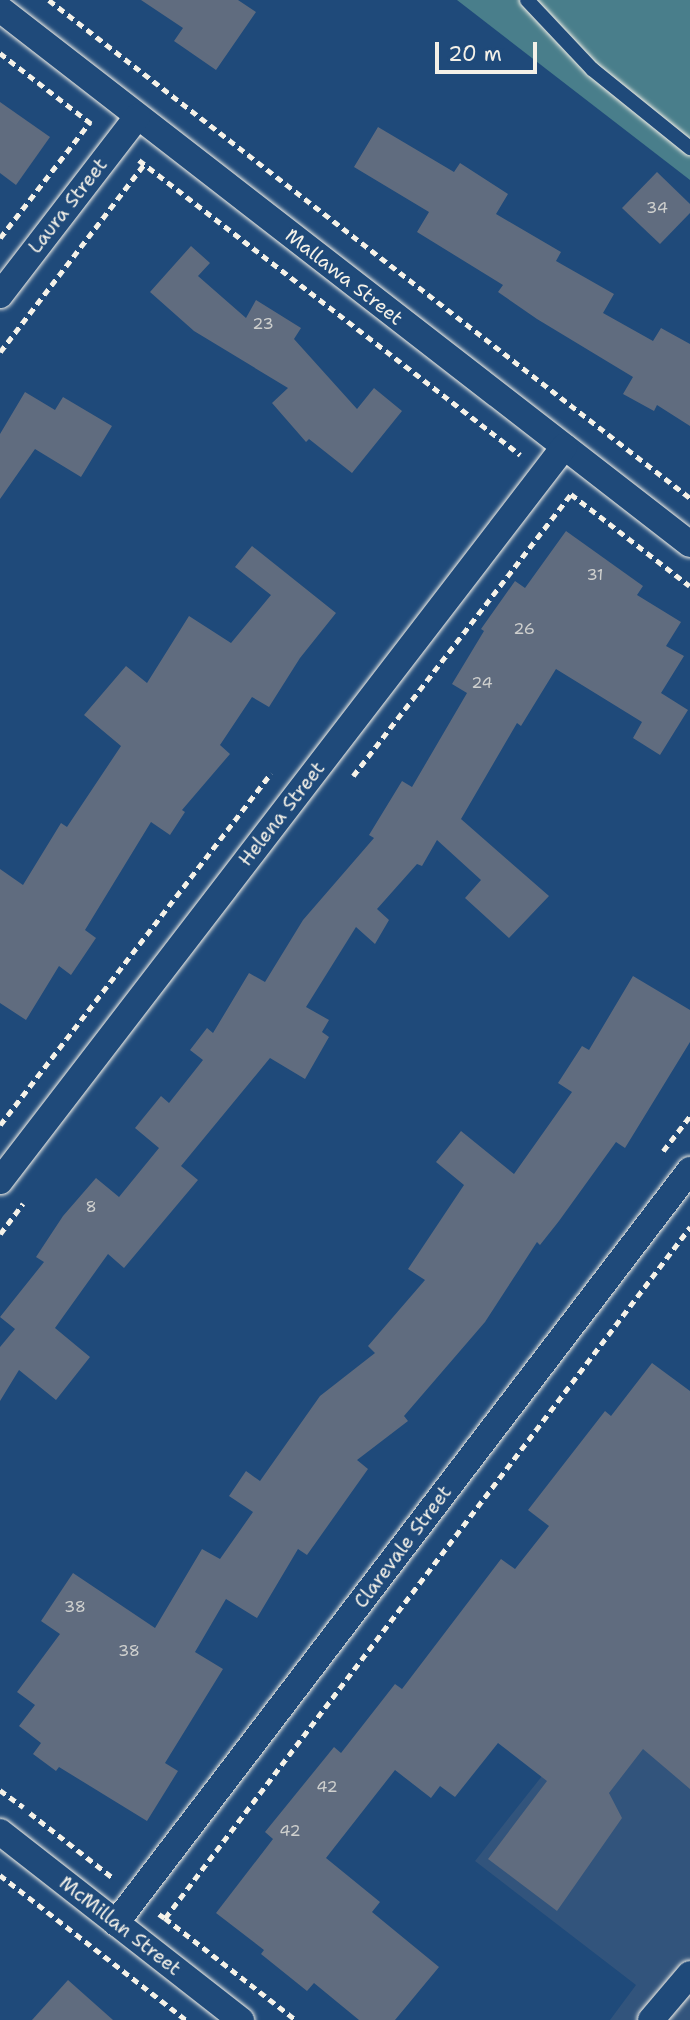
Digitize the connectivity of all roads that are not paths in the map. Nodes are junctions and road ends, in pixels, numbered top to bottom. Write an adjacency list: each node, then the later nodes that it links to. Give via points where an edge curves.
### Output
1 (527, 0): 4 (lane, via 592,69)
2 (0, 9): 3 (street, Mallawa Street)
3 (137, 117): 5 (street, Laura Street); 6 (street, Mallawa Street)
4 (690, 148)
5 (0, 295)
6 (564, 447): 7 (street, Mallawa Street); 9 (street, Helena Street)
7 (690, 544)
8 (690, 1170): 11 (street, Clarevale Street)
9 (0, 1181)
10 (0, 1832): 11 (street, McMillan Street)
11 (116, 1923): 13 (street, McMillan Street)
12 (690, 1974): 14 (street)
13 (241, 2020)
14 (651, 2020)

